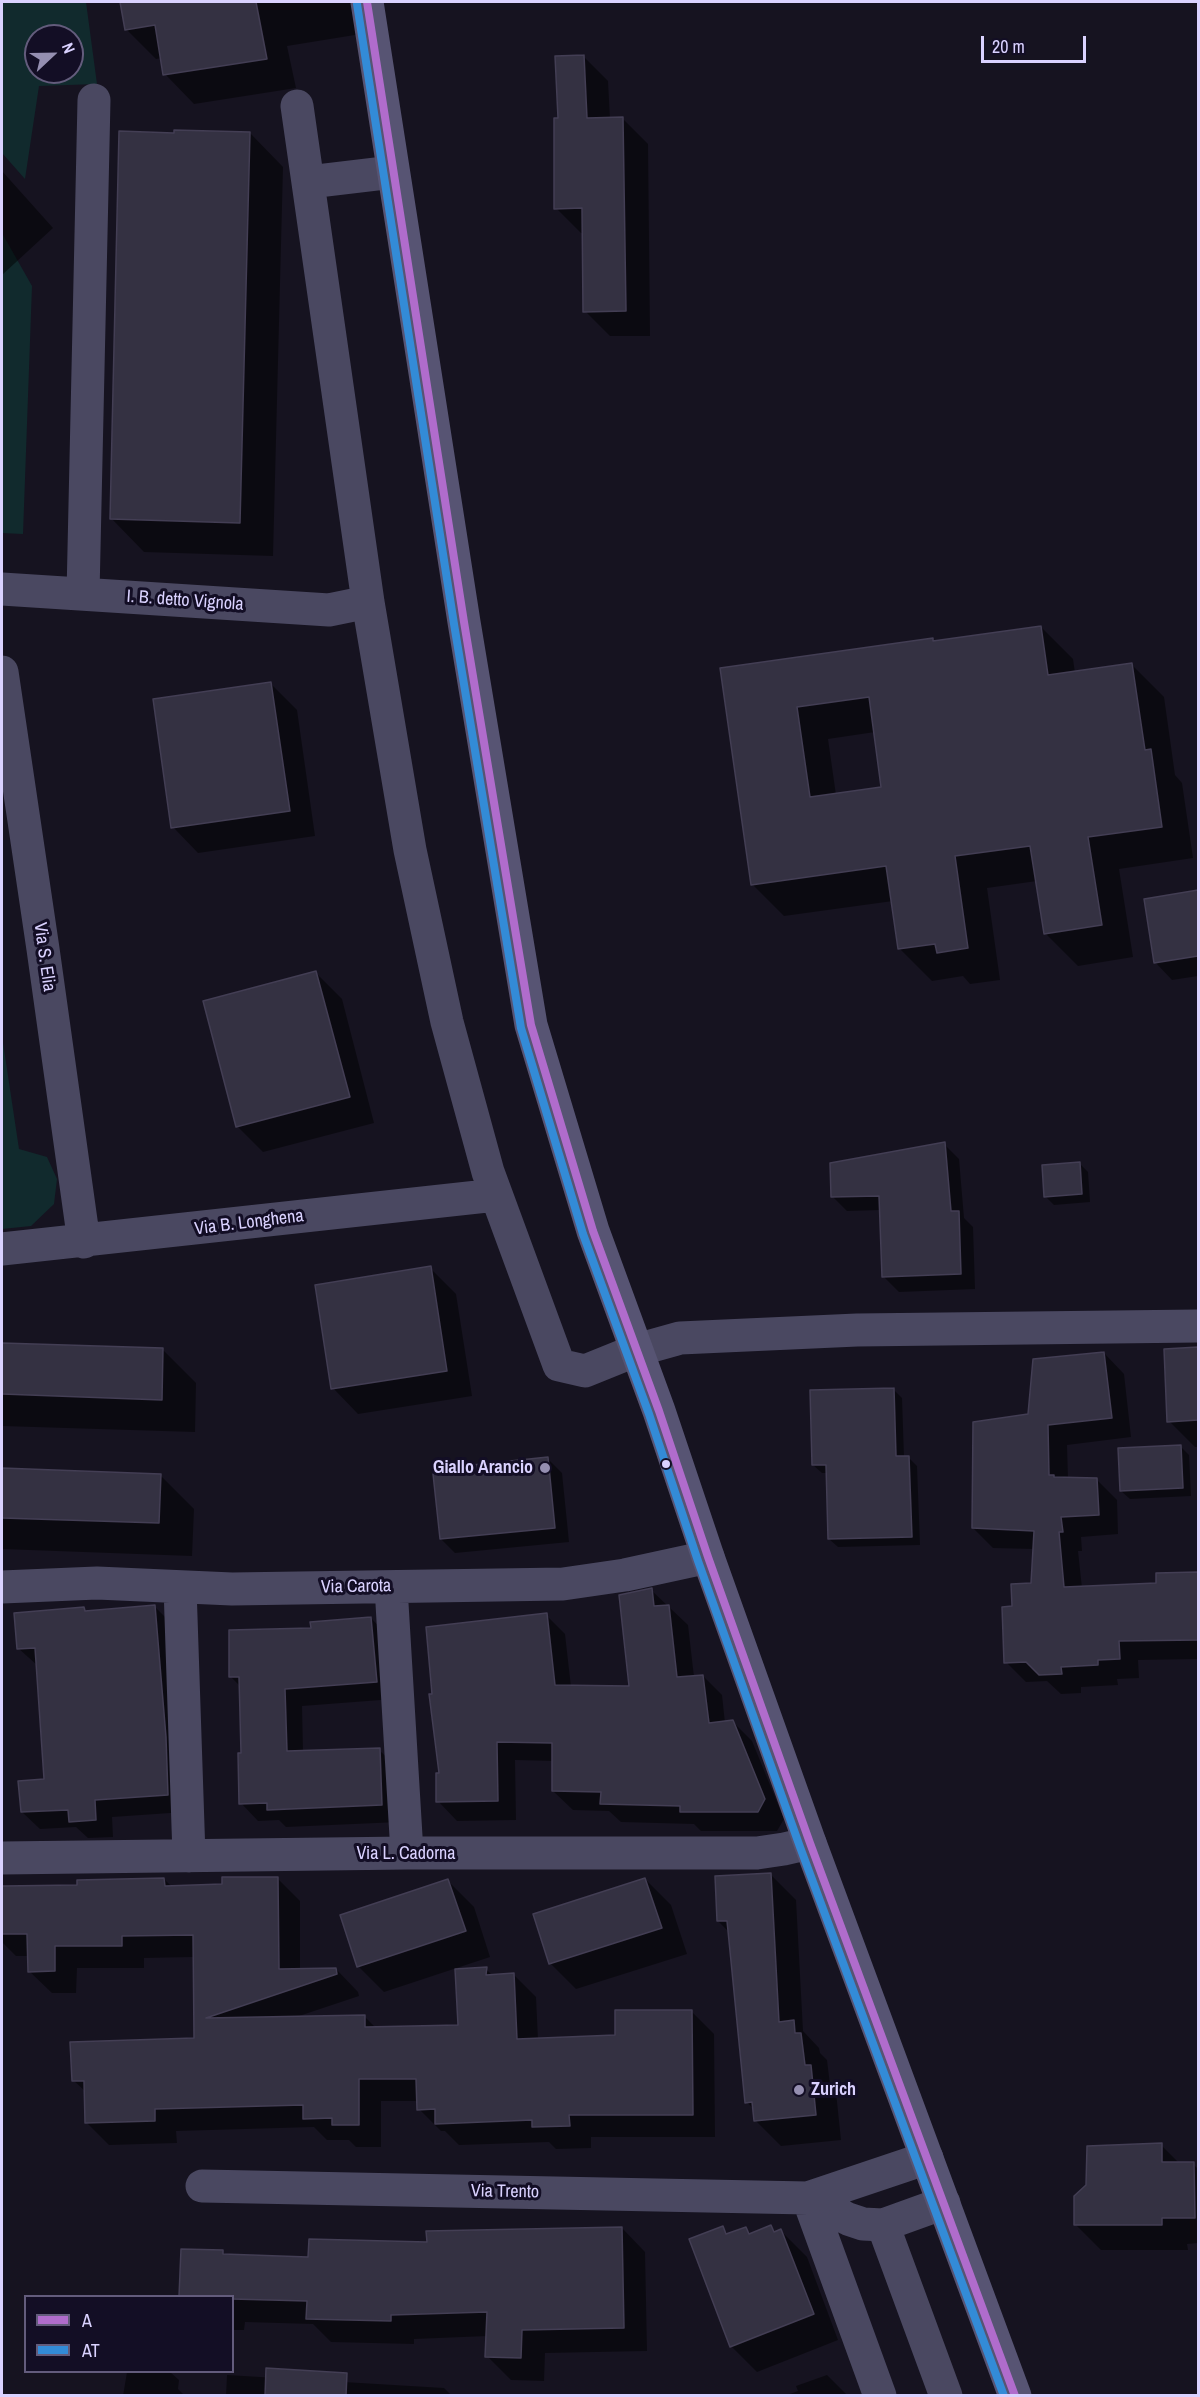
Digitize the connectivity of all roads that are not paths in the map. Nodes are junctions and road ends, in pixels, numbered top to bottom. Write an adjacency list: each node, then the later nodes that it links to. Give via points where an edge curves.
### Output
1 (367, 2): 4 (street)
2 (94, 100): 7 (street)
3 (297, 106): 5 (street)
4 (393, 172): 5 (street); 14 (street, via 531,1025 593,1231)
5 (309, 182): 8 (street)
6 (2, 589): 7 (street, I. B. detto Vignola)
7 (83, 594): 8 (street, I. B. detto Vignola, via 329,610)
8 (368, 602): 10 (street, via 424,918 447,1022)
9 (2, 672): 11 (street, Via S. Elia)
10 (496, 1195): 11 (street, Via B. Longhena); 14 (street, via 559,1365 585,1371)
11 (84, 1242): 12 (street, Via B. Longhena)
12 (2, 1249)
13 (1198, 1326): 14 (street, via 857,1330 680,1338)
14 (637, 1350): 15 (street)
15 (708, 1557): 18 (street, Via Carota, via 563,1584); 19 (street)
16 (2, 1587): 17 (street, Via Carota, via 97,1583)
17 (180, 1587): 18 (street, Via Carota); 21 (street)
18 (391, 1587): 20 (street)
19 (810, 1843): 20 (street, Via L. Cadorna, via 757,1853); 23 (street)
20 (407, 1853): 21 (street, Via L. Cadorna)
21 (189, 1856): 22 (street, Via L. Cadorna)
22 (2, 1858)
23 (927, 2158): 25 (street); 26 (street)
24 (202, 2186): 25 (street, Via Trento)
25 (808, 2198): 27 (street, via 848,2219); 28 (street)
26 (944, 2203): 27 (street); 30 (street)
27 (884, 2225): 29 (street)
28 (880, 2396)
29 (946, 2396)
30 (1015, 2396)

